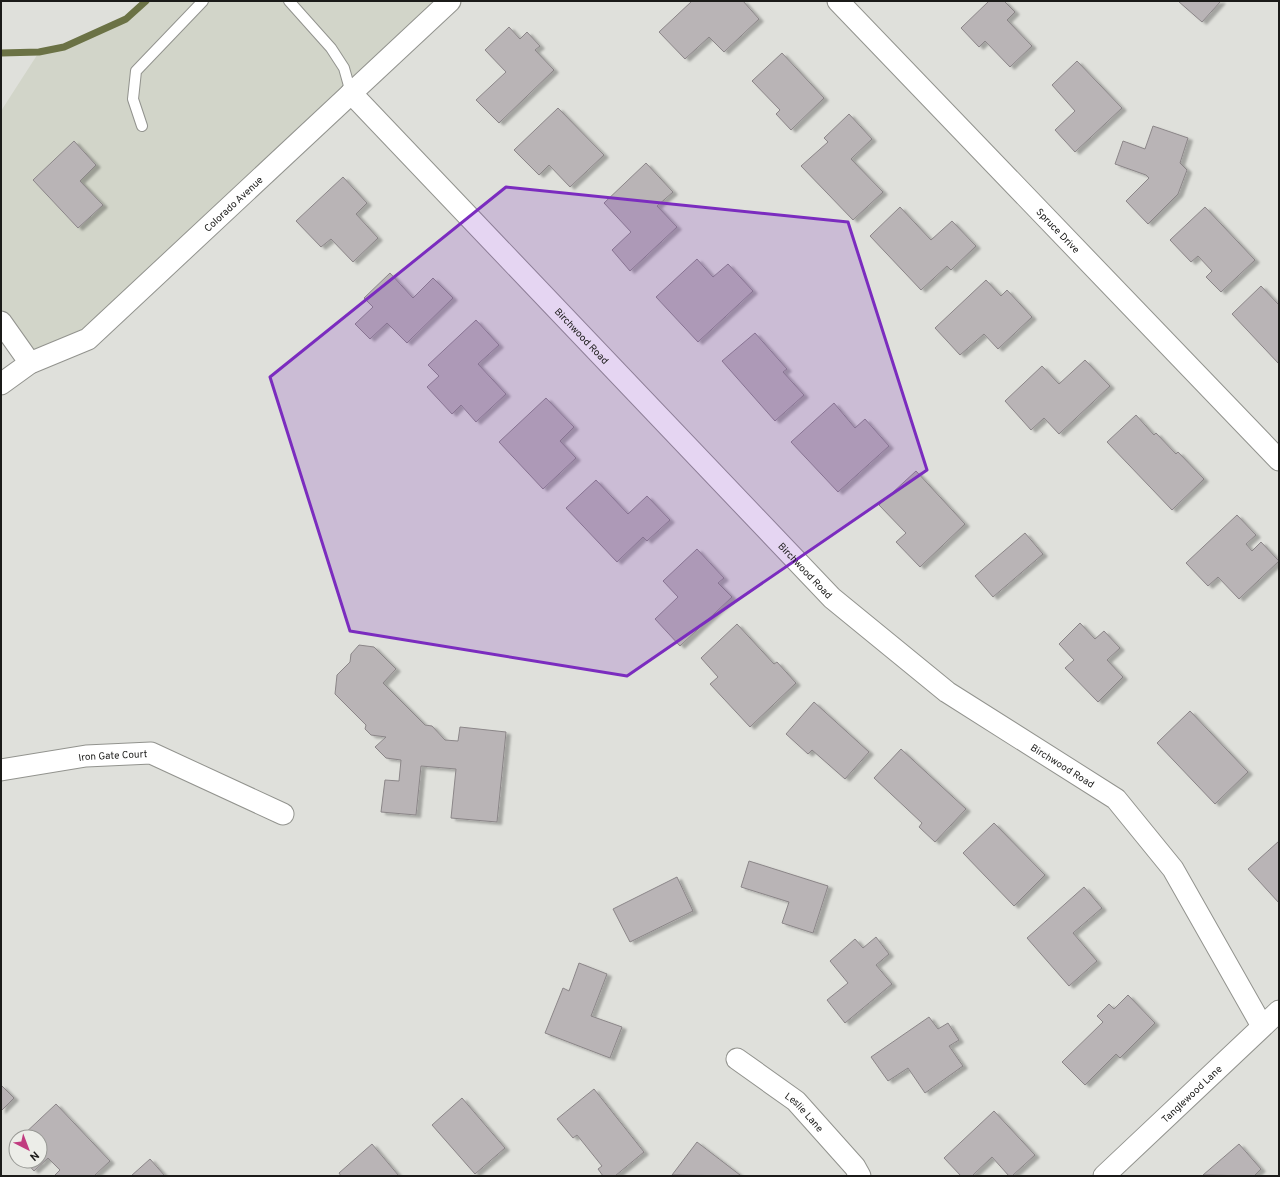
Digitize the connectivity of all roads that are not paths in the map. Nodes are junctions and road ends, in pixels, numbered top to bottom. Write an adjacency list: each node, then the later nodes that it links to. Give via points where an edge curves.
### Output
1 (203, 1): 6 (lane, via 136,71 133,99)
2 (289, 1): 5 (lane, via 331,48 344,68)
3 (450, 1): 5 (street, Colorado Avenue)
4 (838, 1): 10 (street, Spruce Drive)
5 (351, 93): 8 (street, Colorado Avenue, via 88,339); 14 (street, Birchwood Road, via 832,598 947,692 1116,799 1173,869)
6 (142, 126)
7 (1, 322): 8 (street)
8 (30, 363): 9 (street, Colorado Avenue)
9 (1, 384)
10 (1279, 460)
11 (1, 770): 12 (street, Iron Gate Court, via 86,756 151,753)
12 (283, 814)
13 (1279, 1010): 14 (street, Tanglewood Lane)
14 (1262, 1026): 17 (street, Tanglewood Lane)
15 (737, 1059): 16 (street, Leslie Lane, via 796,1101 855,1167)
16 (860, 1176)
17 (1104, 1176)

